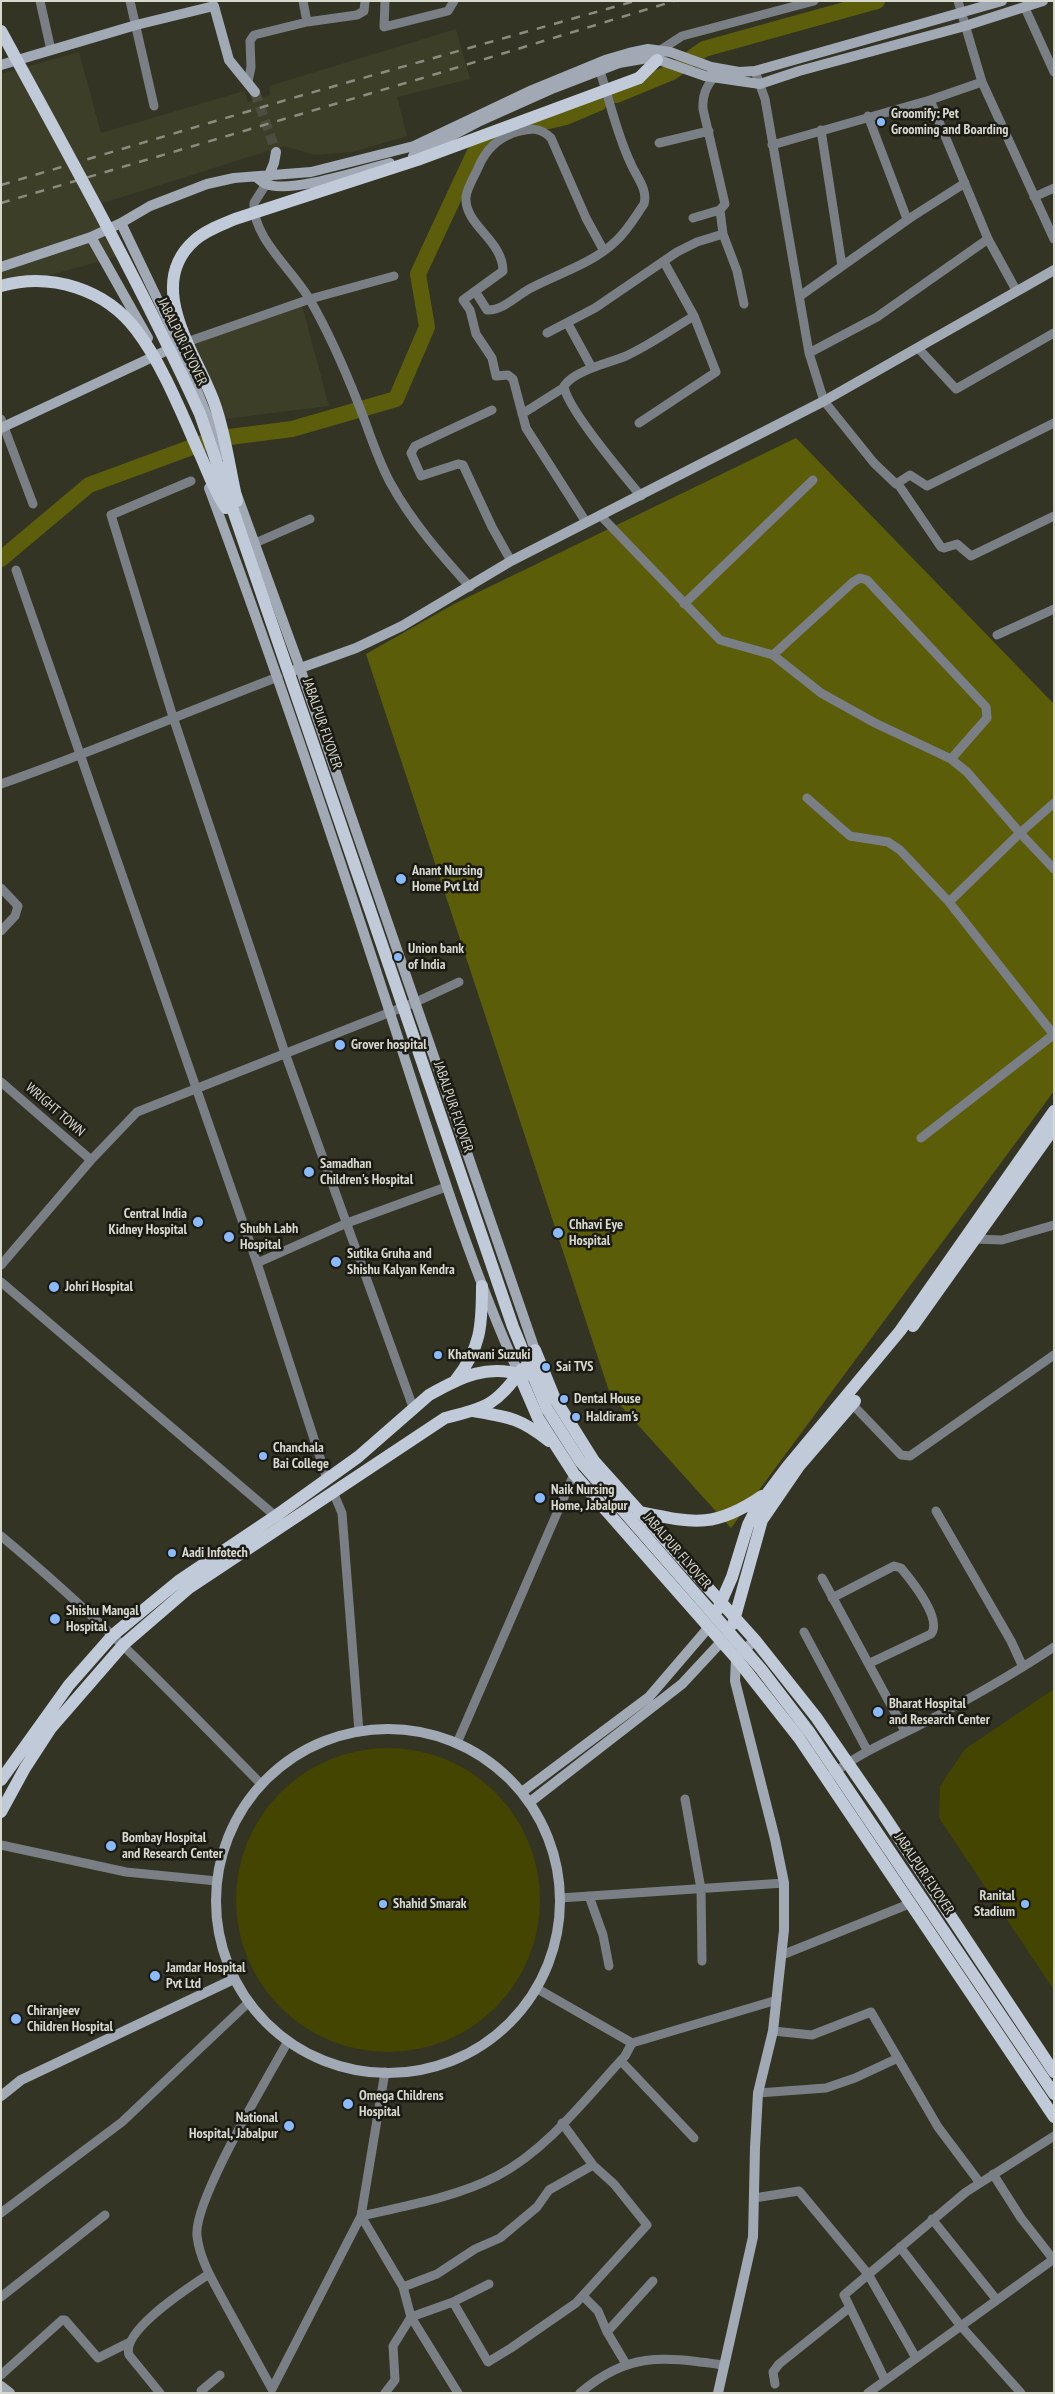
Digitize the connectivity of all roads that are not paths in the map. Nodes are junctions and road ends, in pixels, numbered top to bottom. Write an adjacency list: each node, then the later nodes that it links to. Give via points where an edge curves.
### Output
1 (40, 1): 18 (street)
2 (130, 1): 15 (street)
3 (303, 1): 14 (street)
4 (366, 1): 14 (street, via 362,13)
5 (385, 1): 6 (street, via 384,27 448,10)
6 (454, 1)
7 (814, 1): 19 (street, via 682,36)
8 (958, 1): 13 (street)
9 (1002, 1): 13 (street)
10 (1043, 1): 12 (street)
11 (214, 3): 15 (street); 25 (street, via 230,60)
12 (1025, 8): 16 (street); 21 (street)
13 (962, 14): 16 (street); 23 (street)
14 (307, 22): 25 (street, via 251,38)
15 (136, 25): 18 (street); 30 (street)
16 (965, 26): 26 (street); 27 (street)
17 (1, 31): 84 (main road, JABALPUR FLYOVER, bridge, via 112,233 170,349 200,414)
18 (51, 50): 20 (street)
19 (657, 57): 22 (street, via 619,63); 23 (street, via 670,52 712,67); 24 (street); 37 (street, via 648,50 605,60 493,107 414,146 311,172); 84 (main road, bridge, via 639,78 417,160 235,219 194,241 175,273 174,309 216,408 238,503)
20 (1, 65)
21 (1053, 66)
22 (600, 71): 37 (street, via 495,115 412,156 284,187); 49 (street, via 630,163 646,197 631,223)
23 (755, 71): 27 (street)
24 (710, 77): 27 (street); 33 (street, via 703,101)
25 (248, 82): 28 (street)
26 (982, 82): 29 (street); 40 (street)
27 (760, 84): 35 (street)
28 (255, 92)
29 (930, 100): 31 (street); 38 (street)
30 (154, 106)
31 (868, 116): 32 (street); 43 (street)
32 (821, 130): 35 (street); 51 (street)
33 (709, 131): 34 (street); 41 (street, via 726,204)
34 (660, 143)
35 (772, 145): 58 (street)
36 (276, 152): 37 (street)
37 (268, 179): 44 (street, via 234,178 188,190); 59 (street, via 254,203 256,219 268,243)
38 (965, 183): 43 (street); 47 (street)
39 (1054, 188): 40 (street)
40 (1034, 197): 48 (street)
41 (720, 210): 42 (street); 45 (street)
42 (692, 218)
43 (907, 219): 51 (street)
44 (121, 223): 46 (street); 65 (street)
45 (723, 234): 50 (street, via 697,242); 60 (street, via 737,271)
46 (91, 237): 52 (street); 68 (street)
47 (988, 239): 57 (street); 67 (street, via 877,317)
48 (1054, 239)
49 (604, 251): 56 (street, via 493,310 487,310); 56 (street, via 551,138 536,128 515,132 489,148 482,157 466,195 473,219 489,236 504,266 502,273)
50 (664, 262): 61 (street); 62 (street)
51 (842, 266): 58 (street)
52 (1, 267)
53 (1054, 270): 57 (street)
54 (394, 276): 59 (street)
55 (1, 286): 84 (main road, bridge, via 45,280 69,284 110,304 126,318 148,347 222,502)
56 (475, 290): 73 (street, via 463,300 470,310 473,327 492,358 496,376 513,379)
57 (1016, 290): 66 (street)
58 (800, 296): 67 (street)
59 (310, 299): 65 (street); 90 (street, via 358,401 391,484 440,554)
60 (744, 304)
61 (694, 316): 69 (street, via 627,355); 74 (street, via 716,370 715,375)
62 (568, 324): 63 (street); 69 (street)
63 (546, 333)
64 (1054, 333): 66 (street, via 956,389)
65 (179, 345): 68 (street); 87 (street, via 215,433)
66 (918, 348): 71 (street)
67 (809, 353): 71 (street)
68 (157, 354): 76 (street); 96 (street, bridge)
69 (592, 368): 70 (street, via 567,382)
70 (563, 388): 73 (street); 80 (street, via 613,463)
71 (824, 401): 79 (street, via 874,463); 80 (street)
72 (492, 410): 88 (street, via 414,446 410,453 421,476 463,465)
73 (522, 414): 86 (street, via 526,428)
74 (639, 423)
75 (1054, 424): 79 (street, via 928,486 910,475)
76 (2, 425): 81 (street)
77 (813, 480): 91 (street)
78 (190, 481): 97 (street, via 111,515)
79 (898, 484): 83 (street, via 941,547 957,544 971,556)
80 (641, 496): 82 (street)
81 (33, 504)
82 (600, 515): 86 (street); 91 (street)
83 (1054, 516)
84 (235, 518): 194 (main road, JABALPUR FLYOVER, bridge, via 513,1328 547,1410 580,1461 761,1669 810,1733)
85 (310, 519): 87 (street)
86 (586, 522): 88 (street)
87 (254, 544): 95 (street)
88 (511, 561): 90 (street)
89 (16, 570): 98 (street)
90 (470, 587): 95 (street, via 356,648)
91 (684, 604): 94 (street, via 720,640)
92 (1054, 609): 93 (street)
93 (997, 635)
94 (773, 655): 99 (street, via 821,693 875,724); 99 (street, via 853,582 860,578 866,580 986,707 987,718)
95 (300, 668): 96 (street); 109 (street)
96 (278, 677): 97 (street); 110 (street)
97 (173, 717): 98 (street); 112 (street)
98 (80, 756): 100 (street); 114 (street)
99 (951, 758): 103 (street)
100 (3, 782)
101 (807, 798): 106 (street, via 850,836 888,842 900,850)
102 (1054, 803): 103 (street)
103 (1020, 833): 104 (street); 106 (street)
104 (1054, 869)
105 (1, 888): 107 (street, via 18,906 15,916)
106 (949, 902): 111 (street)
107 (1, 931)
108 (459, 982): 109 (street)
109 (416, 1002): 110 (street); 127 (street)
110 (390, 1011): 112 (street); 119 (street)
111 (1054, 1035): 117 (street)
112 (285, 1053): 114 (street); 120 (street)
113 (1, 1082): 118 (street, WRIGHT TOWN)
114 (195, 1089): 118 (street, via 137,1112); 123 (street)
115 (1054, 1111): 138 (main road, via 900,1331)
116 (1054, 1128): 122 (main road)
117 (921, 1138)
118 (91, 1160): 124 (street)
119 (446, 1187): 120 (street); 126 (street)
120 (347, 1224): 123 (street); 133 (street)
121 (1054, 1226): 122 (street, via 1002,1240)
122 (974, 1240): 132 (main road, via 901,1344)
123 (257, 1263): 137 (street)
124 (1, 1265)
125 (1, 1282): 142 (street)
126 (482, 1286): 129 (street); 130 (main road, via 482,1325 478,1341 469,1363)
127 (536, 1350): 129 (main road); 131 (main road)
128 (1054, 1355): 132 (street, via 910,1456 902,1456)
129 (519, 1374): 130 (main road, via 486,1370); 131 (main road); 134 (main road, via 497,1400); 135 (main road)
130 (453, 1382): 133 (main road)
131 (548, 1384): 141 (main road, via 594,1461)
132 (852, 1404): 147 (main road, via 799,1466 762,1520)
133 (414, 1410): 137 (main road)
134 (473, 1411): 135 (main road, via 511,1417 529,1426); 139 (main road, via 445,1418)
135 (554, 1446): 136 (main road)
136 (574, 1474): 148 (main road); 160 (street)
137 (327, 1479): 142 (main road)
138 (770, 1490): 141 (main road, via 742,1510 710,1521 682,1520); 146 (main road, via 748,1525)
139 (333, 1492): 142 (main road); 159 (street, via 342,1513)
140 (936, 1511): 157 (street)
141 (639, 1512): 146 (main road)
142 (280, 1520): 150 (main road, via 180,1580); 153 (main road, via 189,1588)
143 (1, 1536): 150 (street)
144 (822, 1578): 145 (street)
145 (832, 1598): 156 (street); 156 (street, via 894,1566 901,1568 932,1613 935,1623 931,1634)
146 (721, 1604): 147 (main road); 148 (main road)
147 (736, 1619): 151 (main road); 152 (main road)
148 (709, 1627): 152 (main road); 166 (street, via 649,1697)
149 (804, 1632): 161 (street)
150 (113, 1635): 153 (street); 164 (main road, via 69,1685)
151 (754, 1640): 155 (street); 162 (main road)
152 (722, 1641): 155 (main road); 168 (street, via 682,1684)
153 (124, 1644): 165 (street); 169 (main road, via 51,1728)
154 (1054, 1647): 157 (street)
155 (736, 1658): 163 (main road); 172 (street, via 735,1681 776,1839)
156 (870, 1664): 158 (street)
157 (1023, 1667): 158 (street)
158 (905, 1731): 161 (street)
159 (359, 1732): 160 (street, via 395,1728 444,1737); 165 (street, via 346,1733 300,1753)
160 (457, 1743): 166 (street, via 489,1759)
161 (867, 1750): 162 (street)
162 (848, 1762): 163 (street); 187 (main road)
163 (828, 1777): 176 (main road)
164 (1, 1780)
165 (261, 1784): 171 (street, via 231,1829)
166 (522, 1792): 168 (street)
167 (685, 1800): 173 (street)
168 (530, 1802): 175 (street, via 547,1832 559,1874)
169 (1, 1812)
170 (1, 1844): 171 (street, via 126,1872)
171 (217, 1881): 180 (street, via 216,1914 222,1948)
172 (784, 1883): 173 (street); 177 (street)
173 (701, 1888): 174 (street); 178 (street)
174 (589, 1896): 175 (street); 179 (street, via 603,1934)
175 (560, 1898): 181 (street, via 560,1918 550,1961)
176 (909, 1904): 177 (street); 190 (main road)
177 (782, 1955): 182 (street)
178 (702, 1961)
179 (609, 1966)
180 (234, 1979): 183 (street); 195 (street, via 21,2080)
181 (536, 1988): 186 (street); 191 (street, via 499,2033 461,2057 419,2070)
182 (778, 2000): 184 (street); 186 (street)
183 (249, 2002): 185 (street, via 258,2016); 204 (street, via 122,2122)
184 (773, 2031): 188 (street, via 812,2035 871,2012); 193 (street)
185 (288, 2041): 191 (street, via 332,2064); 210 (street, via 211,2185 199,2215 196,2234)
186 (632, 2043): 189 (street)
187 (1043, 2056): 190 (main road); 192 (main road)
188 (898, 2058): 193 (street, via 826,2088); 202 (street, via 950,2145)
189 (621, 2061): 197 (street); 199 (street)
190 (1022, 2069): 196 (main road)
191 (385, 2072): 206 (street)
192 (1054, 2072)
193 (758, 2094): 203 (street)
194 (1054, 2094)
195 (1, 2096)
196 (1054, 2117)
197 (562, 2123): 200 (street); 206 (street, via 535,2151 496,2176 440,2197)
198 (1054, 2136): 201 (street)
199 (694, 2138)
200 (593, 2165): 214 (street, via 549,2190 537,2207 500,2238 475,2249 437,2274); 215 (street, via 614,2184 647,2225)
201 (993, 2174): 202 (street); 209 (street)
202 (980, 2183): 207 (street)
203 (754, 2198): 211 (street, via 799,2191); 226 (street, via 753,2237)
204 (1, 2213)
205 (105, 2215): 216 (street)
206 (361, 2216): 214 (street); 232 (street)
207 (932, 2219): 208 (street); 217 (street)
208 (900, 2248): 211 (street); 221 (street)
209 (1053, 2259): 217 (street)
210 (209, 2274): 223 (street, via 153,2315); 232 (street)
211 (868, 2274): 219 (street, via 844,2295); 224 (street)
212 (654, 2281): 222 (street)
213 (488, 2284): 218 (street)
214 (403, 2287): 220 (street)
215 (583, 2296): 218 (street, via 488,2362); 222 (street, via 598,2311)
216 (1, 2298)
217 (996, 2299): 221 (street)
218 (453, 2302): 220 (street)
219 (849, 2308): 229 (street); 230 (street, via 779,2364 772,2372)
220 (411, 2317): 236 (street, via 393,2346 395,2380); 237 (street)
221 (960, 2325): 224 (street); 241 (street)
222 (607, 2332): 225 (street)
223 (128, 2343): 227 (street, via 98,2358 62,2320); 234 (street, via 129,2355)
224 (916, 2358): 229 (street)
225 (626, 2364): 226 (street, via 662,2358); 238 (street, via 599,2376)
226 (723, 2364): 239 (street)
227 (1, 2375)
228 (220, 2375): 235 (street)
229 (885, 2380): 240 (street)
230 (775, 2384)
231 (1, 2386): 233 (street)
232 (270, 2391)
233 (10, 2393)
234 (160, 2393)
235 (203, 2393)
236 (385, 2393)
237 (458, 2393)
238 (580, 2393)
239 (718, 2393)
240 (868, 2393)
241 (1021, 2393)

